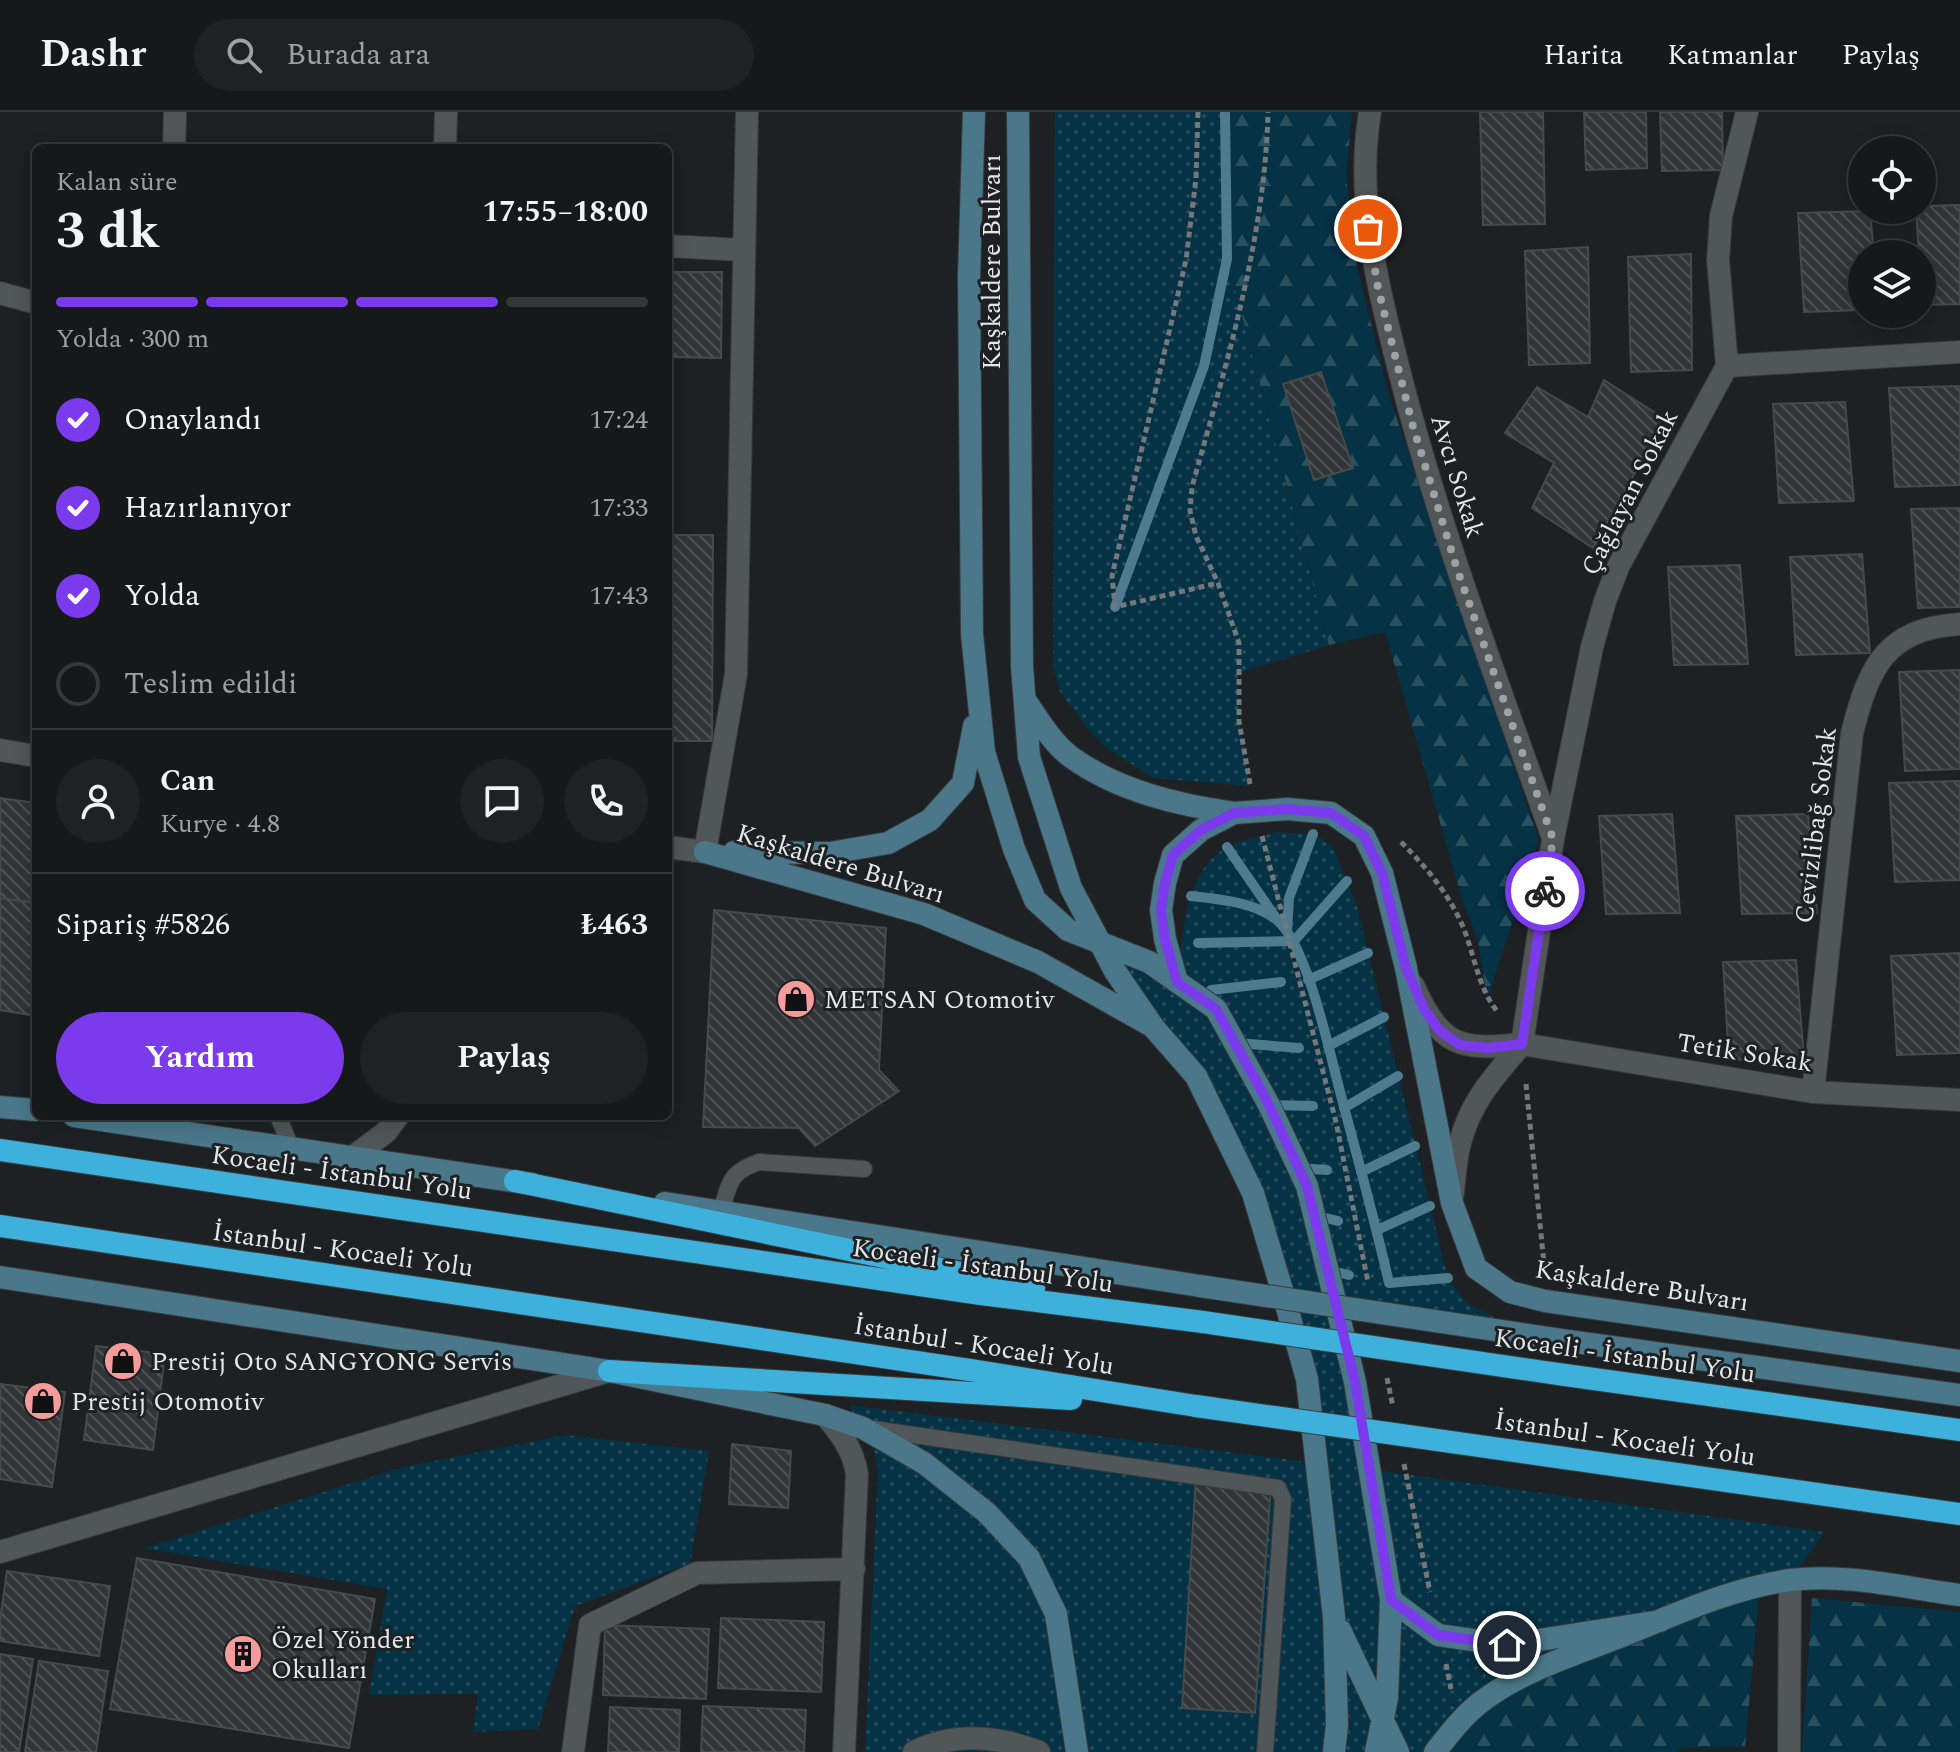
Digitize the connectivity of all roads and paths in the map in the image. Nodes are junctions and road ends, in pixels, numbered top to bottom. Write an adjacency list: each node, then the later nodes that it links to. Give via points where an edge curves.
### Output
1 (175, 112): 10 (street)
2 (446, 112): 11 (street)
3 (747, 112): 13 (street)
4 (974, 112): 21 (main road, Kaşkaldere Bulvarı, via 969,293 972,634)
5 (1018, 112): 20 (main road, Kaşkaldere Bulvarı)
6 (1198, 112): 18 (path, via 1186,260 1112,576 1115,607)
7 (1268, 112): 18 (path, via 1257,227 1192,487 1196,536)
8 (1747, 112): 17 (street, via 1721,216 1718,275)
9 (1368, 114): 25 (street, Avcı Sokak, via 1368,229 1412,423 1457,569)
10 (174, 144)
11 (445, 144)
12 (672, 246): 13 (street)
13 (743, 250): 27 (street, via 736,674)
14 (0, 293): 15 (street)
15 (32, 302)
16 (1960, 352): 17 (street)
17 (1727, 366): 25 (street, Çağlayan Sokak, via 1619,565 1605,601)
18 (1218, 583): 24 (path, via 1239,643)
19 (1960, 624): 34 (street, Cevizlibağ Sokak, via 1920,630 1895,644 1876,665 1861,697 1852,733)
20 (1024, 699): 24 (main road, Kaşkaldere Bulvarı, via 1070,757 1110,779 1199,808); 28 (main road, Kaşkaldere Bulvarı, via 1029,757 1071,888)
21 (979, 703): 27 (main road, Kaşkaldere Bulvarı, via 963,783 930,820 888,843 830,853); 28 (main road, Kaşkaldere Bulvarı, via 984,752 1035,900 1068,930)
22 (0, 750): 23 (street)
23 (32, 755)
24 (1244, 812): 29 (path, via 1283,914); 30 (main road, Kaşkaldere Bulvarı, via 1331,813 1364,836 1382,873); 31 (main road, Kaşkaldere Bulvarı, via 1201,830 1173,855 1161,910)
25 (1553, 839): 33 (street, Çağlayan Sokak)
26 (672, 848): 27 (street)
27 (705, 852): 32 (main road, Kaşkaldere Bulvarı, via 924,914 1038,962)
28 (1100, 943): 31 (main road, Kaşkaldere Bulvarı, via 1149,962); 32 (main road, Kaşkaldere Bulvarı)
29 (1292, 953)
30 (1406, 968): 33 (street, Tetik Sokak, via 1424,1009 1439,1030 1460,1045); 46 (main road, Kaşkaldere Bulvarı)
31 (1177, 982): 63 (main road, Kaşkaldere Bulvarı, via 1216,1009 1307,1186 1355,1382)
32 (1154, 1028): 64 (main road, Kaşkaldere Bulvarı, via 1196,1076 1253,1193 1307,1379)
33 (1522, 1044): 34 (street, Tetik Sokak); 46 (street, via 1480,1094 1468,1117)
34 (1813, 1092): 35 (street, Tetik Sokak)
35 (1960, 1100)
36 (0, 1107): 37 (main road)
37 (32, 1108)
38 (102, 1120): 41 (main road)
39 (280, 1120): 41 (lane)
40 (395, 1120): 43 (street)
41 (291, 1147): 43 (main road)
42 (0, 1150): 50 (highway, Kocaeli - İstanbul Yolu)
43 (354, 1156): 45 (main road)
44 (864, 1169): 47 (lane, via 759,1162 731,1177)
45 (515, 1181): 47 (main road); 50 (highway)
46 (1452, 1203): 51 (main road, Kaşkaldere Bulvarı, via 1476,1268 1510,1292)
47 (721, 1211): 53 (main road, bridge, via 1568,1341)
48 (0, 1226): 54 (highway, İstanbul - Kocaeli Yolu)
49 (0, 1277): 52 (main road)
50 (1203, 1322): 57 (highway, Kocaeli - İstanbul Yolu, bridge)
51 (1960, 1361)
52 (609, 1371): 54 (highway); 55 (main road); 59 (street)
53 (1960, 1395)
54 (1196, 1406): 58 (highway, İstanbul - Kocaeli Yolu, bridge)
55 (825, 1415): 56 (main road); 60 (street, via 854,1456)
56 (863, 1428): 71 (main road, via 924,1463 987,1513 1029,1558 1056,1614); 72 (lane, via 1278,1488 1283,1499)
57 (1960, 1430)
58 (1960, 1514)
59 (0, 1552)
60 (854, 1569): 67 (street, via 697,1573 590,1625); 68 (street)
61 (1790, 1580): 62 (main road, via 1835,1578); 65 (main road); 77 (street)
62 (1960, 1595)
63 (1391, 1600): 65 (main road, via 1438,1635 1507,1645); 66 (main road, Kaşkaldere Bulvarı)
64 (1334, 1617): 66 (main road, Kaşkaldere Bulvarı); 73 (main road, Kaşkaldere Bulvarı)
65 (1660, 1621): 76 (main road, via 1551,1664 1484,1699)
66 (1383, 1721): 74 (main road, Kaşkaldere Bulvarı); 75 (main road, Kaşkaldere Bulvarı)
67 (573, 1752)
68 (844, 1752)
69 (914, 1752): 70 (street, via 960,1738 1015,1743)
70 (1039, 1752)
71 (1077, 1752)
72 (1265, 1752)
73 (1334, 1752)
74 (1376, 1752)
75 (1398, 1752)
76 (1435, 1752)
77 (1789, 1752)

